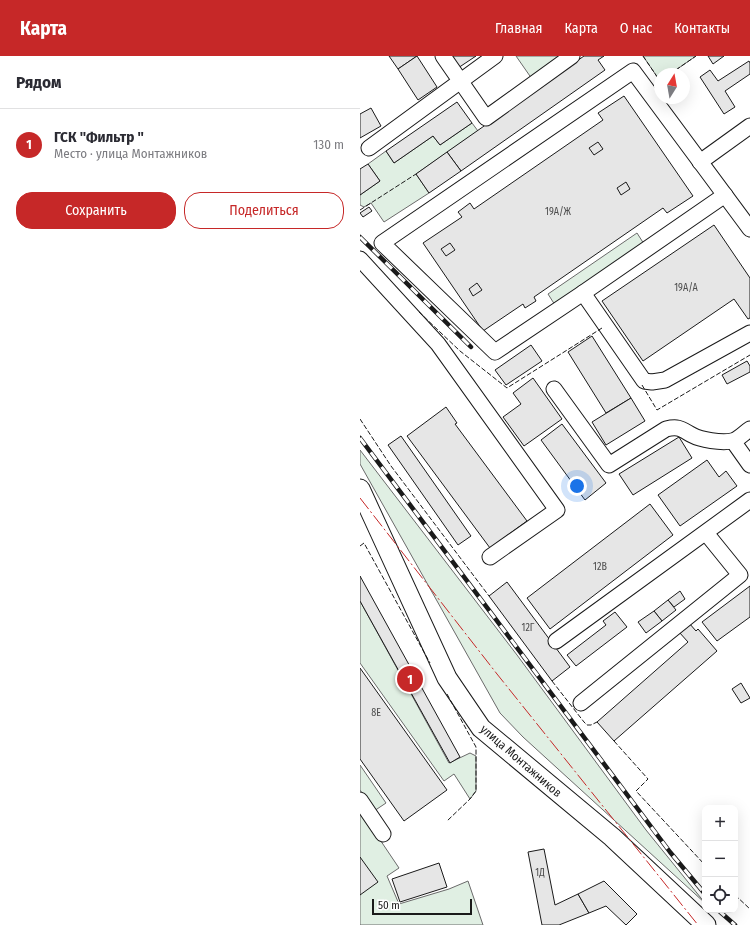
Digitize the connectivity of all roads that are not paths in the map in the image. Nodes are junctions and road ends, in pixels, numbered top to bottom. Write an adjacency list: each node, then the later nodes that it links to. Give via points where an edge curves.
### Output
1 (443, 56): 4 (lane)
2 (495, 56): 4 (lane)
3 (572, 56): 4 (lane, via 486,118)
4 (460, 81): 6 (lane)
5 (750, 126): 7 (lane)
6 (369, 148)
7 (700, 162): 8 (lane); 11 (lane, via 633,71 382,242 495,352)
8 (725, 195): 9 (lane); 11 (lane)
9 (750, 229)
10 (360, 259): 20 (lane, via 438,344 557,510)
11 (583, 293): 12 (lane, via 644,381 665,380)
12 (750, 333)
13 (554, 389): 15 (lane, via 609,465 673,427 709,441)
14 (750, 429): 15 (lane)
15 (733, 441): 16 (lane)
16 (750, 465)
17 (360, 489): 25 (main road, улица Монтажников, via 447,678 481,728 612,837)
18 (750, 500): 19 (lane)
19 (706, 532): 21 (lane); 22 (lane, via 740,575)
20 (490, 557)
21 (556, 641)
22 (581, 703)
23 (360, 800): 24 (lane)
24 (383, 834)
25 (706, 925)

